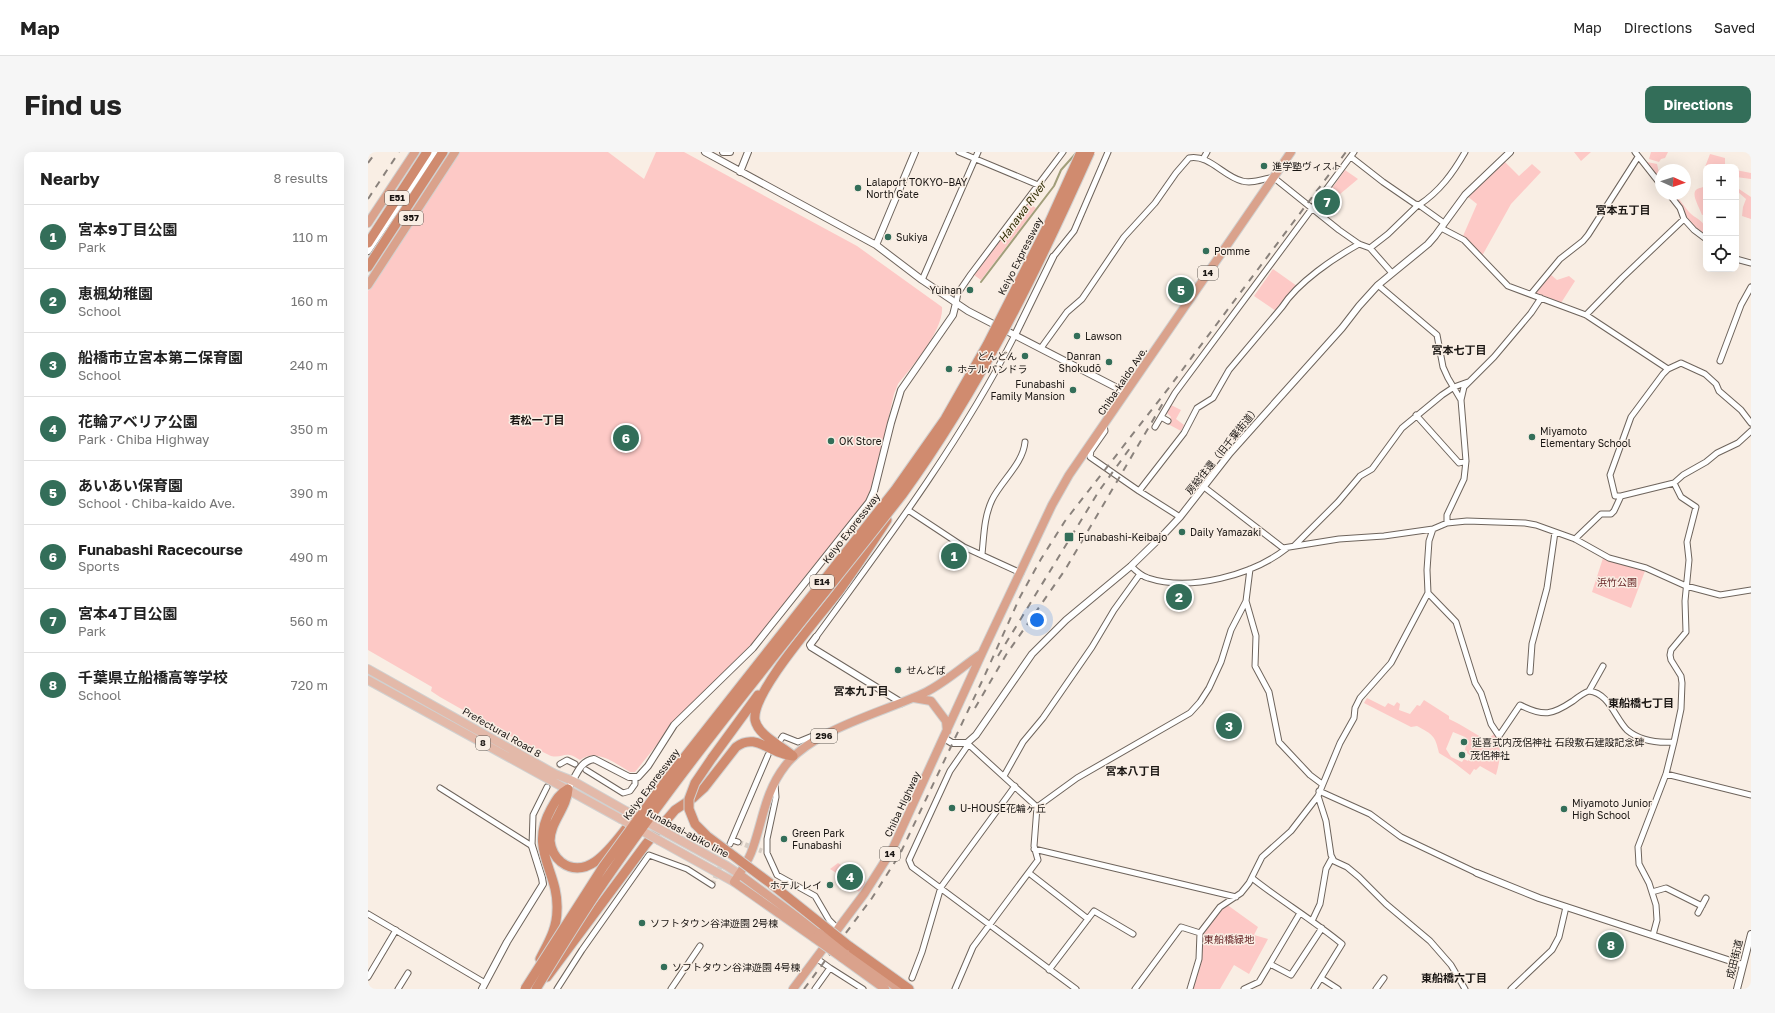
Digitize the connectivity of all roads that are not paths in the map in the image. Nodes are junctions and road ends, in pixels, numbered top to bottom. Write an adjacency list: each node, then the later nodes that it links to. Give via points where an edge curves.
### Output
1 (415, 152): 34 (highway)
2 (427, 152): 37 (highway, E51)
3 (434, 152): 41 (street)
4 (443, 152): 45 (highway, E51)
5 (455, 152): 48 (highway, 357)
6 (705, 152): 26 (street)
7 (723, 152): 8 (street)
8 (730, 152)
9 (748, 152): 26 (street)
10 (915, 152): 38 (street)
11 (959, 152): 24 (street)
12 (978, 152): 24 (street)
13 (1063, 152): 29 (street)
14 (1081, 152): 116 (highway, Keiyo Expressway / E14, bridge, via 1048,225 987,346 945,419 896,490)
15 (1090, 152): 75 (highway, Keiyo Expressway / E14, bridge, via 1056,227 994,350 952,422)
16 (1108, 152): 42 (street, via 1074,232)
17 (1207, 152): 25 (street)
18 (1291, 152): 27 (highway, Chiba-kaido Ave. / 14)
19 (1465, 152): 31 (street, via 1445,182)
20 (1510, 152): 35 (street, 房総往還（旧千葉街道）, via 1465,195)
21 (1634, 152): 23 (street)
22 (1352, 154): 31 (street, via 1383,182); 32 (street)
23 (1638, 157): 28 (street); 51 (street, via 1583,241 1560,259)
24 (975, 159): 29 (street); 47 (street)
25 (1203, 159): 27 (street, via 1232,178 1243,182); 56 (street, via 1189,158 1176,173 1155,203 1124,237 1082,299 1067,312)
26 (740, 172): 38 (street)
27 (1273, 177): 32 (street); 61 (highway, Chiba-kaido Ave. / 14)
28 (1655, 178)
29 (1038, 185): 53 (street, via 971,274 958,293)
30 (1674, 200): 33 (street)
31 (1419, 205): 35 (street); 40 (street)
32 (1312, 208): 39 (street); 64 (street, via 1183,382)
33 (1684, 219): 36 (street); 54 (street)
34 (368, 223)
35 (1443, 225): 46 (street, 房総往還（旧千葉街道）, via 1428,244); 51 (street, via 1464,240 1508,286)
36 (1703, 237)
37 (368, 243)
38 (876, 244): 47 (street)
39 (1359, 244): 40 (street); 74 (street, via 1335,257 1289,297 1229,370 1213,398 1197,408 1184,433)
40 (1370, 248): 46 (street)
41 (368, 251)
42 (1053, 257): 55 (street)
43 (1739, 260): 44 (street)
44 (1751, 263)
45 (368, 268)
46 (1392, 273): 49 (street, 房総往還（旧千葉街道）)
47 (922, 280): 53 (street)
48 (368, 285)
49 (1378, 285): 60 (street, via 1437,335 1443,367); 73 (street, 房総往還（旧千葉街道）, via 1234,448)
50 (1751, 287): 57 (street, via 1741,305)
51 (1531, 294): 52 (street)
52 (1541, 298): 54 (street); 59 (street, via 1494,357)
53 (956, 303): 55 (street); 115 (street, via 953,315 901,390 874,491 862,512 753,648 674,725 648,766)
54 (1586, 315): 58 (street)
55 (1015, 334): 56 (street); 77 (street, via 980,401)
56 (1041, 348): 61 (street)
57 (1720, 361)
58 (1668, 369): 66 (street, via 1681,363 1705,374 1716,384 1719,392 1741,410); 76 (street, via 1631,417 1626,428 1610,475 1615,496)
59 (1469, 382): 60 (street); 62 (street, via 1464,386)
60 (1454, 387): 62 (street); 63 (street)
61 (1125, 392): 67 (highway, Chiba-kaido Ave. / 14)
62 (1461, 400): 71 (street)
63 (1416, 416): 71 (street, via 1459,463); 83 (street, via 1402,428 1372,469 1360,476 1338,502)
64 (1161, 417): 65 (street); 68 (street)
65 (1168, 422)
66 (1751, 423)
67 (1104, 425): 74 (street, via 1105,431 1091,451 1090,457); 87 (highway, Chiba-kaido Ave. / 14, via 1076,463 1056,497)
68 (1155, 426)
69 (1751, 430): 72 (street, via 1738,443 1717,453)
70 (1025, 442): 84 (street, via 1023,451 993,498 985,518)
71 (1466, 462): 79 (street, via 1464,480 1447,515)
72 (1674, 483): 76 (street); 89 (street, via 1681,497 1696,507 1688,542)
73 (1204, 487): 78 (street, 房総往還（旧千葉街道）); 83 (street, via 1280,546)
74 (1139, 491): 78 (street)
75 (902, 495): 97 (highway, bridge, via 861,560); 174 (highway, Keiyo Expressway / E14, bridge, via 655,810 599,890)
76 (1621, 496): 82 (street, via 1611,514 1601,514)
77 (908, 510): 84 (street, via 964,547); 93 (street)
78 (1180, 517): 85 (street, 房総往還（旧千葉街道）)
79 (1447, 523): 80 (street); 81 (street, via 1525,523)
80 (1433, 529): 83 (street, via 1339,539); 91 (street, via 1429,541)
81 (1555, 532): 82 (street); 98 (street, via 1547,588 1532,644)
82 (1576, 539): 89 (street, via 1609,558 1646,568)
83 (1289, 548): 86 (street)
84 (982, 554): 87 (street)
85 (1130, 566): 88 (street); 107 (street, 房総往還（旧千葉街道）, via 1077,610 1032,654)
86 (1250, 569): 88 (street, via 1192,583 1156,580); 92 (street)
87 (1021, 573): 94 (highway, Chiba Highway / 14)
88 (1140, 574): 114 (street, via 1043,718 1023,742)
89 (1686, 586): 90 (street, via 1720,595); 106 (street, via 1686,632 1671,650 1670,655 1682,683 1681,709)
90 (1751, 590)
91 (1428, 593): 100 (street, via 1456,622 1475,683 1491,724 1499,736 1520,705 1540,714 1547,714); 118 (street, via 1391,662 1360,698 1354,718)
92 (1246, 601): 118 (street, via 1256,636 1255,666 1269,692 1279,742); 125 (street, via 1231,630 1209,688 1190,713 1078,778)
93 (816, 637): 102 (street, via 811,647)
94 (981, 654): 101 (highway, 296, via 936,687); 103 (highway, Chiba Highway / 14)
95 (1603, 666): 100 (street)
96 (368, 668): 119 (main road, Prefectural Road 8 / 8)
97 (776, 672): 109 (highway, via 760,699 755,719 764,735); 159 (highway, bridge, via 695,782 689,799 689,809 696,824 707,836 770,883)
98 (1530, 672)
99 (368, 680): 119 (main road, Prefectural Road 8 / 8)
100 (1589, 691): 106 (street, via 1602,696 1632,733 1652,741)
101 (913, 698): 102 (highway, 296); 103 (highway, via 930,701 946,722)
102 (902, 703): 104 (highway, 296)
103 (945, 734): 107 (street, via 952,743); 152 (highway, Chiba Highway / 14, via 892,850)
104 (825, 735): 105 (street, via 815,735 798,742 782,736); 109 (highway, 296)
105 (782, 739)
106 (1674, 742): 113 (street)
107 (968, 744): 114 (street); 138 (street, via 950,771 909,860 912,867)
108 (768, 755): 128 (street, via 731,842)
109 (793, 756): 117 (highway, 296); 174 (highway, via 752,741 736,747 704,788 675,810 646,844)
110 (560, 764): 111 (street, via 567,760)
111 (575, 764)
112 (586, 770): 115 (street, via 623,793 630,791 635,784)
113 (1666, 774): 124 (street); 139 (street, via 1638,846 1639,864)
114 (1004, 776): 120 (street)
115 (635, 778): 119 (street, via 594,759 585,762)
116 (668, 778): 119 (highway, bridge, via 603,856 591,865 578,868 564,864 554,854 550,841 559,814 568,799); 173 (highway, Keiyo Expressway / E14, bridge, via 603,867)
117 (775, 781): 134 (highway, 296, via 751,854); 152 (street, via 776,797 765,852 777,875 814,896)
118 (1322, 784): 123 (street)
119 (571, 785): 126 (main road, Prefectural Road 8 / 8); 127 (main road, Prefectural Road 8 / 8); 173 (highway, bridge, via 559,794 547,816 541,840 557,898 557,919 551,938)
120 (1015, 786): 125 (street); 138 (street)
121 (547, 787): 129 (street, via 534,815)
122 (440, 788): 129 (street)
123 (1319, 794): 131 (street); 133 (street, via 1370,814 1401,837); 135 (street, via 1291,831 1262,857)
124 (1751, 795)
125 (1037, 807): 130 (street)
126 (626, 811): 134 (main road, funabasi-abiko line / 8, bridge)
127 (621, 819): 136 (main road, funabasi-abiko line / 8, bridge)
128 (738, 842)
129 (532, 846): 170 (street, via 543,884)
130 (1034, 849): 132 (street, via 1038,860); 140 (street)
131 (1332, 858): 148 (street, via 1326,869 1320,904); 191 (street, via 1359,877 1430,941 1451,965)
132 (1029, 873): 147 (street); 149 (street)
133 (1477, 873): 143 (street)
134 (739, 874): 136 (highway, 296); 157 (highway)
135 (1252, 878): 140 (street); 144 (street)
136 (734, 882): 157 (highway)
137 (712, 885): 175 (street, via 688,869 649,855)
138 (941, 887): 149 (street); 167 (street, via 917,969)
139 (1652, 892): 142 (street, via 1666,888); 156 (street, via 1657,913)
140 (1237, 897): 153 (street, via 1220,907)
141 (1706, 898): 142 (street)
142 (1702, 906): 145 (street)
143 (1566, 907): 156 (street); 192 (street, via 1559,937 1552,950)
144 (1300, 913): 148 (street); 161 (street)
145 (1698, 913)
146 (369, 915): 151 (street)
147 (1088, 919): 154 (street, via 1094,911); 164 (street)
148 (1312, 921): 150 (street)
149 (990, 925): 164 (street); 183 (street, via 974,947)
150 (1322, 928): 161 (street, via 1291,975); 168 (street, via 1342,944)
151 (396, 930): 166 (street); 170 (street)
152 (838, 930): 160 (highway, Chiba Highway / 14)
153 (1200, 932): 185 (street, via 1181,927); 186 (street, via 1199,959)
154 (1133, 934)
155 (1751, 934): 162 (street, 成田街道)
156 (1653, 935): 162 (street)
157 (817, 936): 159 (highway, bridge)
158 (700, 946): 176 (street)
159 (845, 952): 180 (highway); 181 (highway); 182 (highway)
160 (816, 958): 163 (street); 177 (highway, Chiba Highway / 14)
161 (1270, 964): 187 (street, via 1259,982)
162 (1743, 966): 193 (street, 成田街道)
163 (830, 968): 178 (street); 179 (street)
164 (1049, 970): 184 (street)
165 (408, 973): 171 (street)
166 (368, 977)
167 (912, 978)
168 (1321, 978): 188 (street); 189 (street)
169 (1384, 978): 190 (street)
170 (485, 983): 172 (street)
171 (398, 989)
172 (482, 989)
173 (525, 989)
174 (538, 989)
175 (557, 989)
176 (671, 989)
177 (794, 989)
178 (815, 989)
179 (864, 989)
180 (885, 989)
181 (899, 989)
182 (909, 989)
183 (955, 989)
184 (1076, 989)
185 (1135, 989)
186 (1190, 989)
187 (1244, 989)
188 (1314, 989)
189 (1338, 989)
190 (1376, 989)
191 (1466, 989)
192 (1511, 989)
193 (1737, 989)

